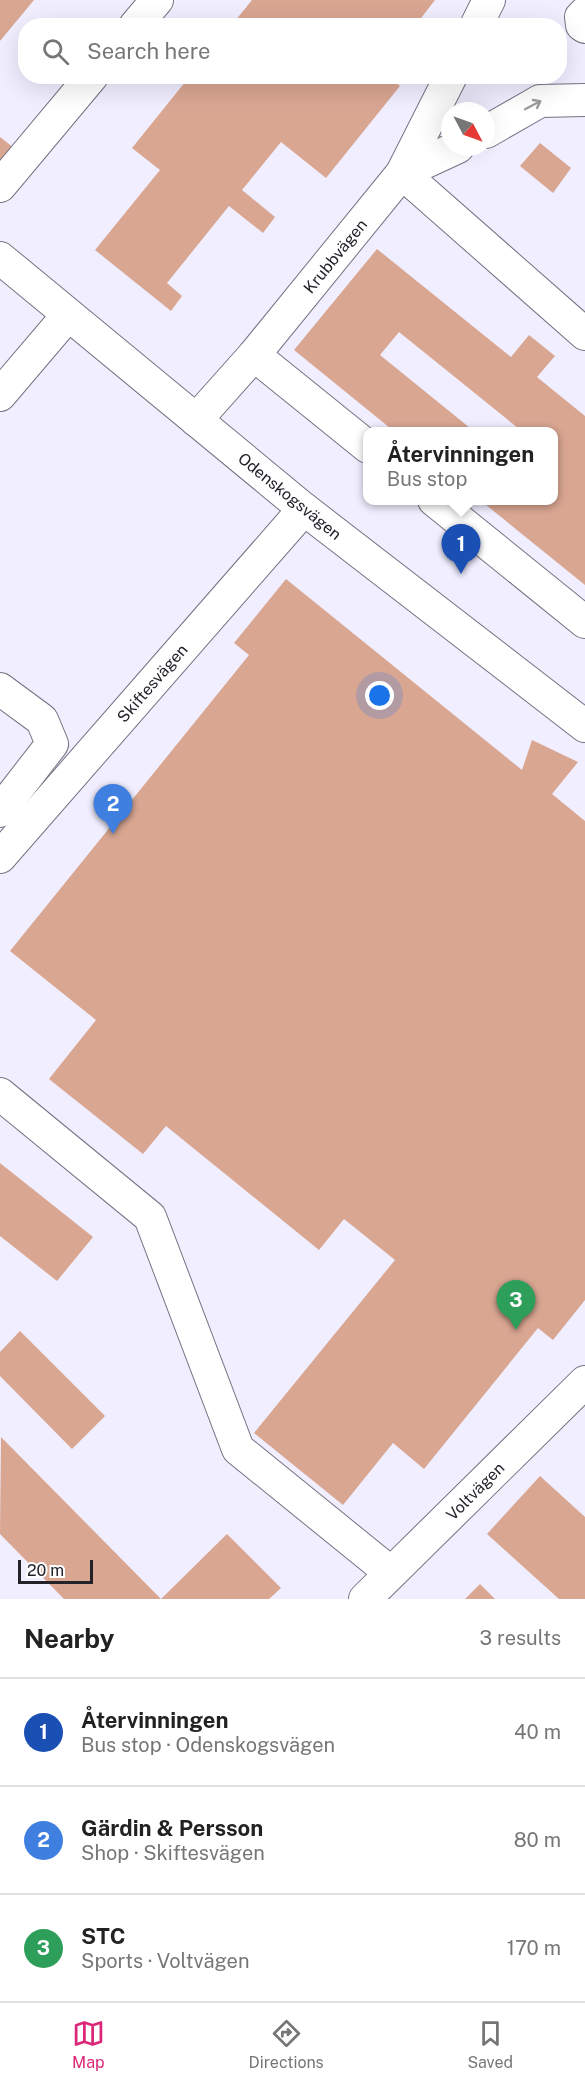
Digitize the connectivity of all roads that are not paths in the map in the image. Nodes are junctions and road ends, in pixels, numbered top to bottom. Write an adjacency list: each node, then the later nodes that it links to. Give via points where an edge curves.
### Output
1 (157, 0): 4 (street)
2 (489, 0): 5 (street)
3 (585, 13): 6 (street, via 581,17)
4 (142, 18)
5 (480, 18)
6 (585, 27)
7 (85, 84): 13 (street)
8 (447, 84): 12 (street, Krubbvägen)
9 (585, 100): 10 (street, one-way to 9, via 540,100)
10 (495, 127)
11 (441, 155): 12 (street)
12 (402, 173): 16 (street); 17 (street, Krubbvägen)
13 (0, 186)
14 (0, 258): 15 (street, Odenskogsvägen)
15 (68, 315): 18 (street); 19 (street, Odenskogsvägen)
16 (585, 334)
17 (254, 355): 19 (street, Krubbvägen); 20 (street)
18 (0, 395)
19 (196, 420): 22 (street, Odenskogsvägen)
20 (363, 443)
21 (439, 505): 23 (street)
22 (304, 509): 25 (street, Odenskogsvägen); 27 (street, Skiftesvägen)
23 (585, 622)
24 (0, 689): 26 (street, via 42,720 52,744)
25 (582, 717)
26 (0, 811)
27 (0, 857)
28 (0, 1094): 30 (street, via 150,1217 238,1449)
29 (585, 1382): 30 (street, Voltvägen)
30 (391, 1573): 31 (street, Voltvägen)
31 (365, 1599)

